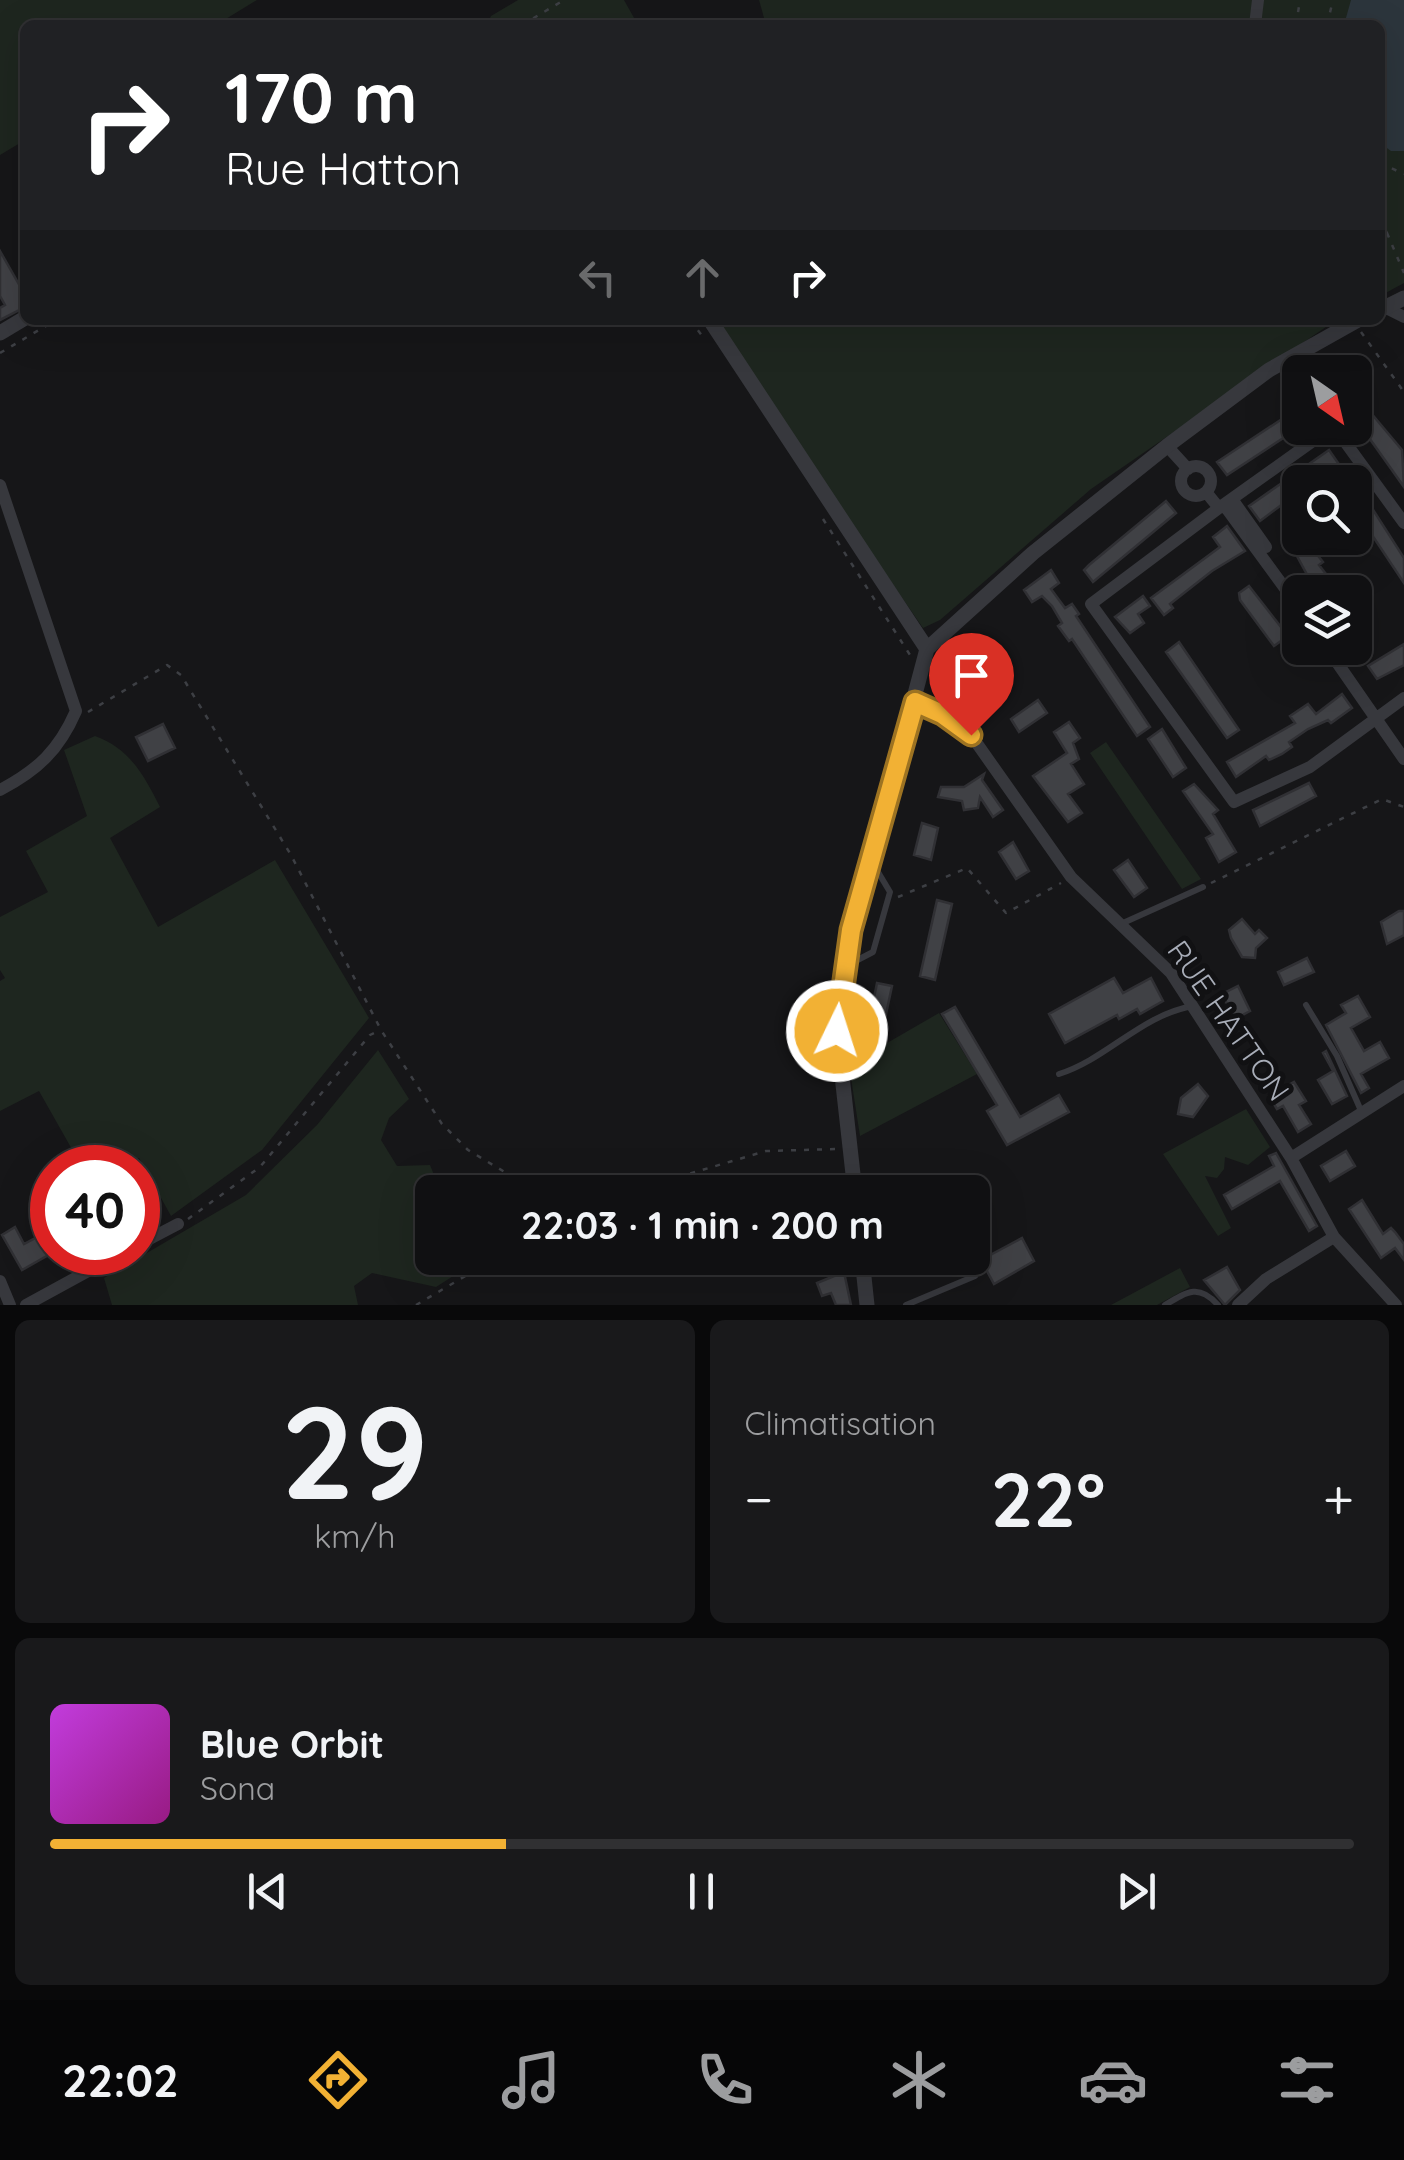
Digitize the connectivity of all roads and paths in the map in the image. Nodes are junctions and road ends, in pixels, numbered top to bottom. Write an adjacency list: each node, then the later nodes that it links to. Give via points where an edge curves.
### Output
1 (564, 0): 2 (path)
2 (530, 20)
3 (1385, 229): 4 (path)
4 (1387, 232): 5 (path); 6 (path)
5 (1385, 237)
6 (1404, 273)
7 (48, 325): 11 (path)
8 (713, 325): 22 (street)
9 (1354, 325): 15 (street, via 1270,370)
10 (1359, 325): 12 (path)
11 (0, 353)
12 (1404, 392)
13 (1309, 445): 19 (street)
14 (1346, 445): 20 (street)
15 (1167, 446): 16 (street); 22 (street, via 1033,553)
16 (1188, 469): 18 (street, via 1206,470); 18 (street, via 1185,490)
17 (0, 485): 26 (street)
18 (1206, 492): 19 (street)
19 (1225, 504): 21 (street); 27 (street, via 1091,604 1234,802 1310,767)
20 (1404, 523)
21 (1282, 583)
22 (928, 649): 25 (street)
23 (1348, 665): 27 (street)
24 (1404, 698): 27 (street)
25 (915, 702): 31 (street); 32 (street, RUE HATTON, via 971,735)
26 (76, 711): 29 (street, via 61,746 28,776); 39 (path, via 96,710 167,666 181,675 291,856)
27 (1380, 716): 28 (street)
28 (1404, 759)
29 (0, 790)
30 (1404, 807): 33 (path, via 1382,799)
31 (872, 861): 34 (lane, via 890,892); 36 (street)
32 (1071, 877): 34 (path, via 1006,913 967,868); 35 (street, RUE HATTON)
33 (1203, 887): 35 (lane)
34 (888, 901): 36 (lane, via 873,952)
35 (1123, 923): 37 (street, RUE HATTON)
36 (842, 968): 43 (street, via 837,1031)
37 (1194, 1006): 40 (lane, via 1144,1023 1079,1068); 44 (street, RUE HATTON)
38 (1306, 1006): 42 (lane)
39 (381, 1030): 45 (path, via 442,1124 468,1150); 48 (path, via 260,1167)
40 (1059, 1074)
41 (1404, 1086): 42 (street)
42 (1362, 1114): 44 (street)
43 (849, 1148): 46 (path, via 766,1151); 47 (street)
44 (1291, 1158): 50 (street, RUE HATTON)
45 (512, 1175)
46 (685, 1175)
47 (852, 1175)
48 (178, 1224): 49 (street)
49 (160, 1233)
50 (1334, 1237): 65 (street, via 1266,1279); 66 (street, RUE HATTON)
51 (81, 1275): 58 (street)
52 (467, 1275): 59 (path)
53 (864, 1275): 60 (street)
54 (975, 1276): 61 (lane)
55 (0, 1281): 57 (street)
56 (1182, 1296): 62 (lane); 63 (lane); 64 (lane, via 1205,1291)
57 (10, 1305)
58 (26, 1305)
59 (416, 1305)
60 (867, 1305)
61 (906, 1305)
62 (1165, 1305)
63 (1185, 1305)
64 (1218, 1305)
65 (1238, 1305)
66 (1396, 1305)

